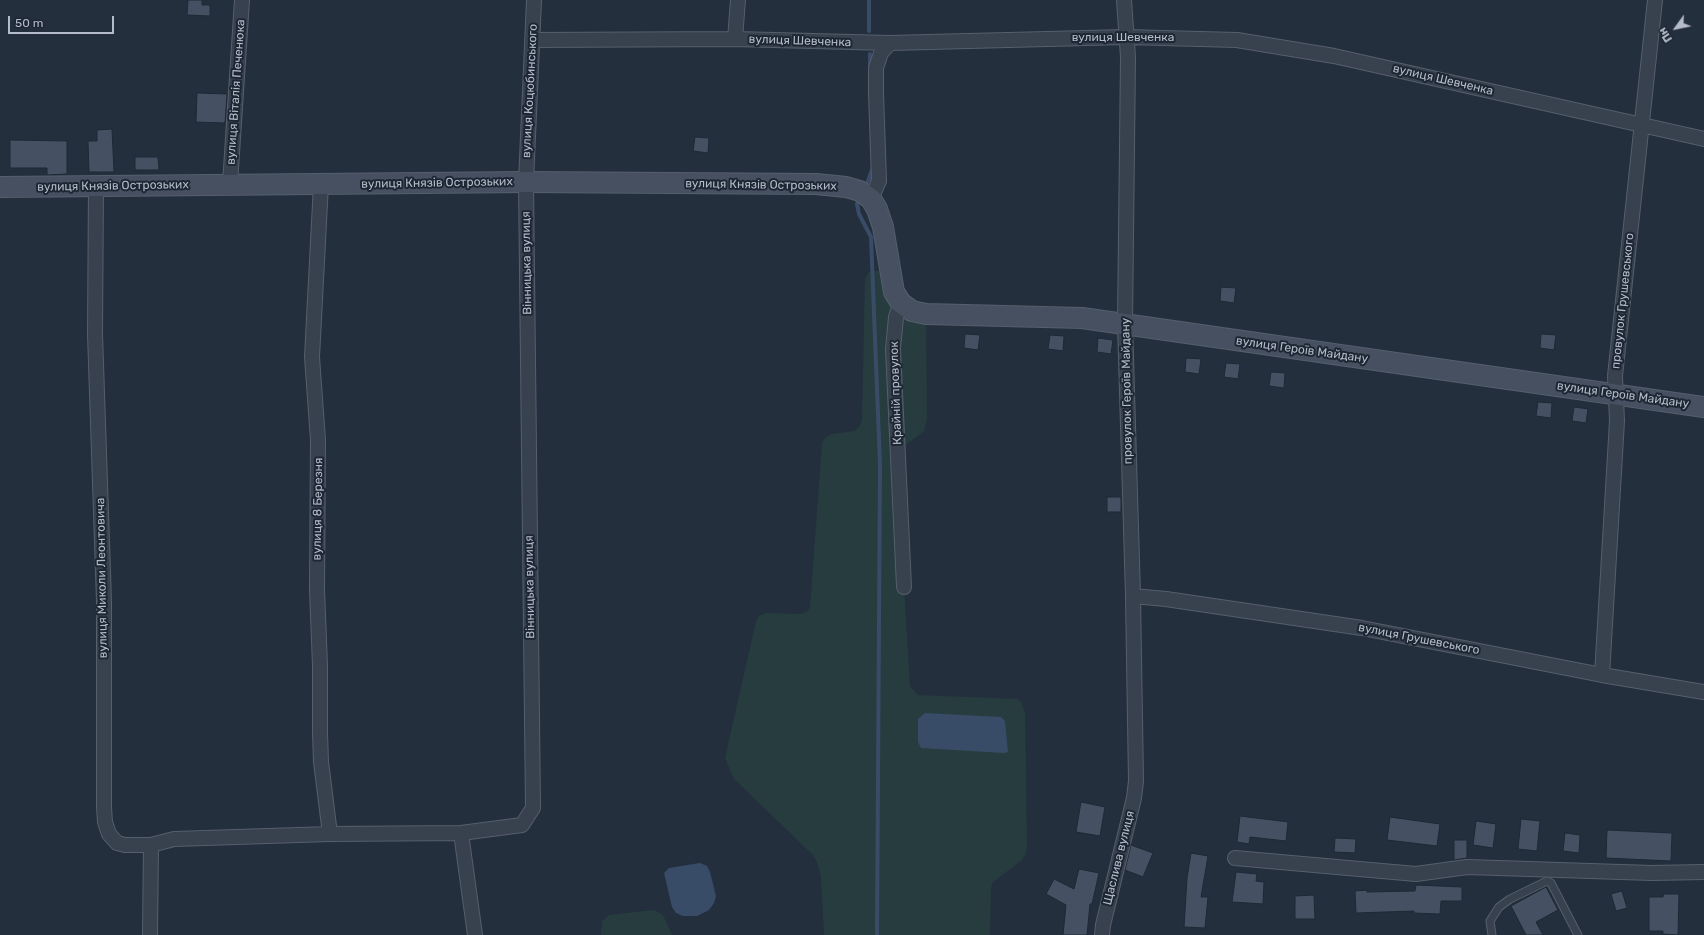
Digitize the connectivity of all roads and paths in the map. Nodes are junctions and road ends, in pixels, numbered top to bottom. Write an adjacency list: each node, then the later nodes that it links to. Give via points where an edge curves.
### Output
1 (242, 0): 13 (street, вулиця Віталія Печенюка)
2 (534, 0): 8 (street, вулиця Коцюбинського)
3 (738, 0): 7 (street)
4 (1124, 0): 6 (street, провулок Героїв Майдану)
5 (1655, 0): 10 (street, провулок Грушевського)
6 (1126, 38): 9 (street, вулиця Шевченка); 10 (street, вулиця Шевченка, via 1237,40 1284,47); 19 (street, провулок Героїв Майдану, via 1128,57)
7 (735, 39): 8 (street, вулиця Шевченка); 9 (street, вулиця Шевченка)
8 (532, 40): 12 (street, вулиця Коцюбинського)
9 (890, 43): 17 (street, via 881,53 876,68 879,181)
10 (1641, 125): 11 (street, вулиця Шевченка); 20 (street, провулок Грушевського, via 1615,376)
11 (1704, 139)
12 (526, 182): 14 (street, вулиця Князів Острозьких); 17 (street, вулиця Князів Острозьких, via 827,184 854,189); 27 (street, Вінницька вулиця, via 534,808 522,825)
13 (230, 184): 14 (street, вулиця Князів Острозьких); 15 (street, вулиця Князів Острозьких)
14 (321, 184): 28 (street, вулиця 8 Березня, via 312,357 318,440 317,590 321,762)
15 (96, 185): 16 (street, вулиця Князів Острозьких); 29 (street, вулиця Миколи Леонтовича, via 95,334 104,602 104,807 107,828 117,843)
16 (0, 187)
17 (871, 199): 18 (street, via 881,218 890,277 894,292)
18 (901, 303): 19 (street, вулиця Героїв Майдану, via 912,311 926,314 1082,318); 22 (street, Крайній провулок, via 896,317 893,349)
19 (1125, 324): 20 (street, вулиця Героїв Майдану); 23 (street, провулок Героїв Майдану)
20 (1617, 394): 21 (street, вулиця Героїв Майдану); 24 (street, провулок Грушевського)
21 (1704, 407)
22 (904, 587)
23 (1133, 596): 24 (street, вулиця Грушевського, via 1362,628); 26 (street, провулок Героїв Майдану)
24 (1602, 675): 25 (street, вулиця Грушевського)
25 (1704, 692)
26 (1136, 781): 34 (street, Щаслива вулиця)
27 (461, 833): 28 (street, Вінницька вулиця); 33 (street)
28 (330, 834): 29 (street, Вінницька вулиця, via 174,839)
29 (151, 845): 32 (street)
30 (1235, 858): 31 (street, via 1416,874 1467,867 1652,873)
31 (1704, 872)
32 (150, 935)
33 (475, 935)
34 (1102, 935)
35 (1492, 935): 36 (lane, via 1490,921 1499,907 1547,881 1551,883)
36 (1578, 935)

